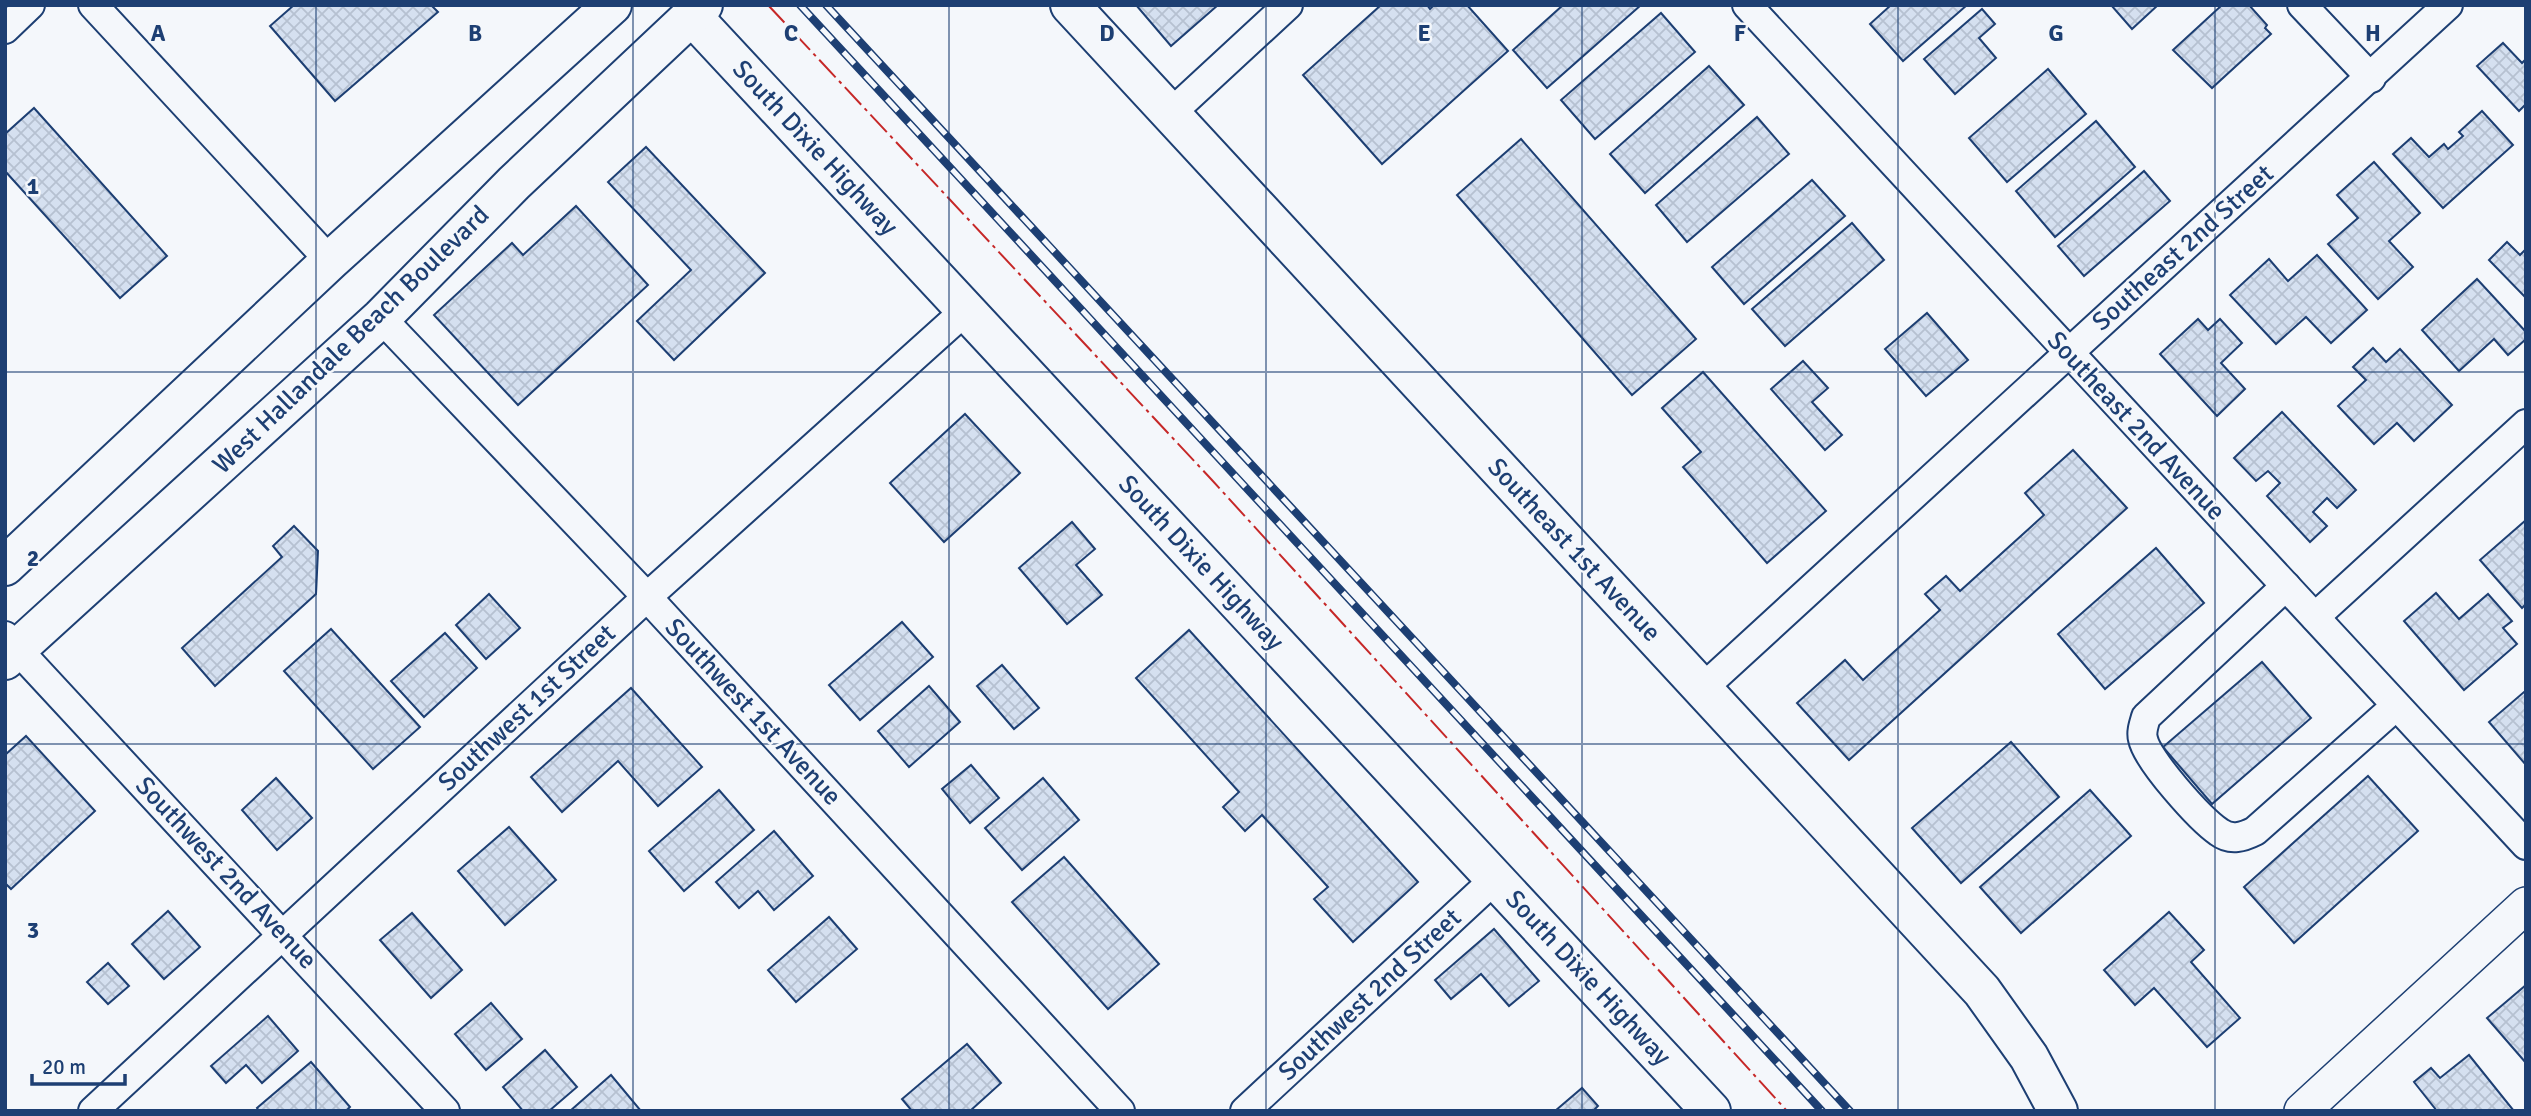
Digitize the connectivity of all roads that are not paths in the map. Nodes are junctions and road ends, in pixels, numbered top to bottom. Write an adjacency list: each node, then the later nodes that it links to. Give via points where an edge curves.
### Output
1 (30, 5): 10 (street)
2 (93, 5): 13 (street)
3 (612, 5): 13 (main road)
4 (1069, 5): 12 (main road, Southeast 1st Avenue)
5 (1288, 5): 12 (street)
6 (1747, 5): 16 (street, Southeast 2nd Avenue)
7 (2302, 5): 11 (street)
8 (2448, 5): 11 (street, Southeast 2nd Street)
9 (693, 9): 14 (main road, South Dixie Highway); 15 (main road, West Hallandale Beach Boulevard)
10 (5, 29)
11 (2371, 78): 16 (street, Southeast 2nd Street)
12 (1169, 115): 23 (main road, Southeast 1st Avenue)
13 (330, 261): 18 (main road)
14 (966, 310): 20 (street, Southwest 1st Street); 26 (main road, South Dixie Highway)
15 (381, 318): 20 (street, Southwest 1st Avenue); 22 (main road, West Hallandale Beach Boulevard)
16 (2068, 353): 19 (street, Southeast 2nd Avenue); 23 (street, Southeast 2nd Street)
17 (2526, 424): 21 (street)
18 (5, 566)
19 (2286, 586): 21 (street, Southeast 2nd Avenue); 24 (street, via 2146,717 2142,737 2149,754 2196,810 2219,833 2241,838 2255,831)
20 (647, 597): 28 (street, Southwest 1st Street); 31 (street, Southwest 1st Avenue)
21 (2315, 617): 24 (street, Southeast 2nd Avenue)
22 (9, 648): 28 (street, Southwest 2nd Avenue)
23 (1702, 689): 34 (main road, Southeast 1st Avenue, via 1982,990 2029,1057)
24 (2396, 706): 25 (street, Southeast 2nd Avenue)
25 (2526, 845)
26 (1496, 878): 32 (street, Southwest 2nd Street); 33 (main road, South Dixie Highway)
27 (2526, 905): 35 (street)
28 (282, 933): 29 (street, Southwest 1st Street); 30 (street, Southwest 2nd Avenue)
29 (93, 1111)
30 (445, 1111)
31 (1120, 1111)
32 (1245, 1111)
33 (1711, 1111)
34 (2058, 1111)
35 (2302, 1111)

